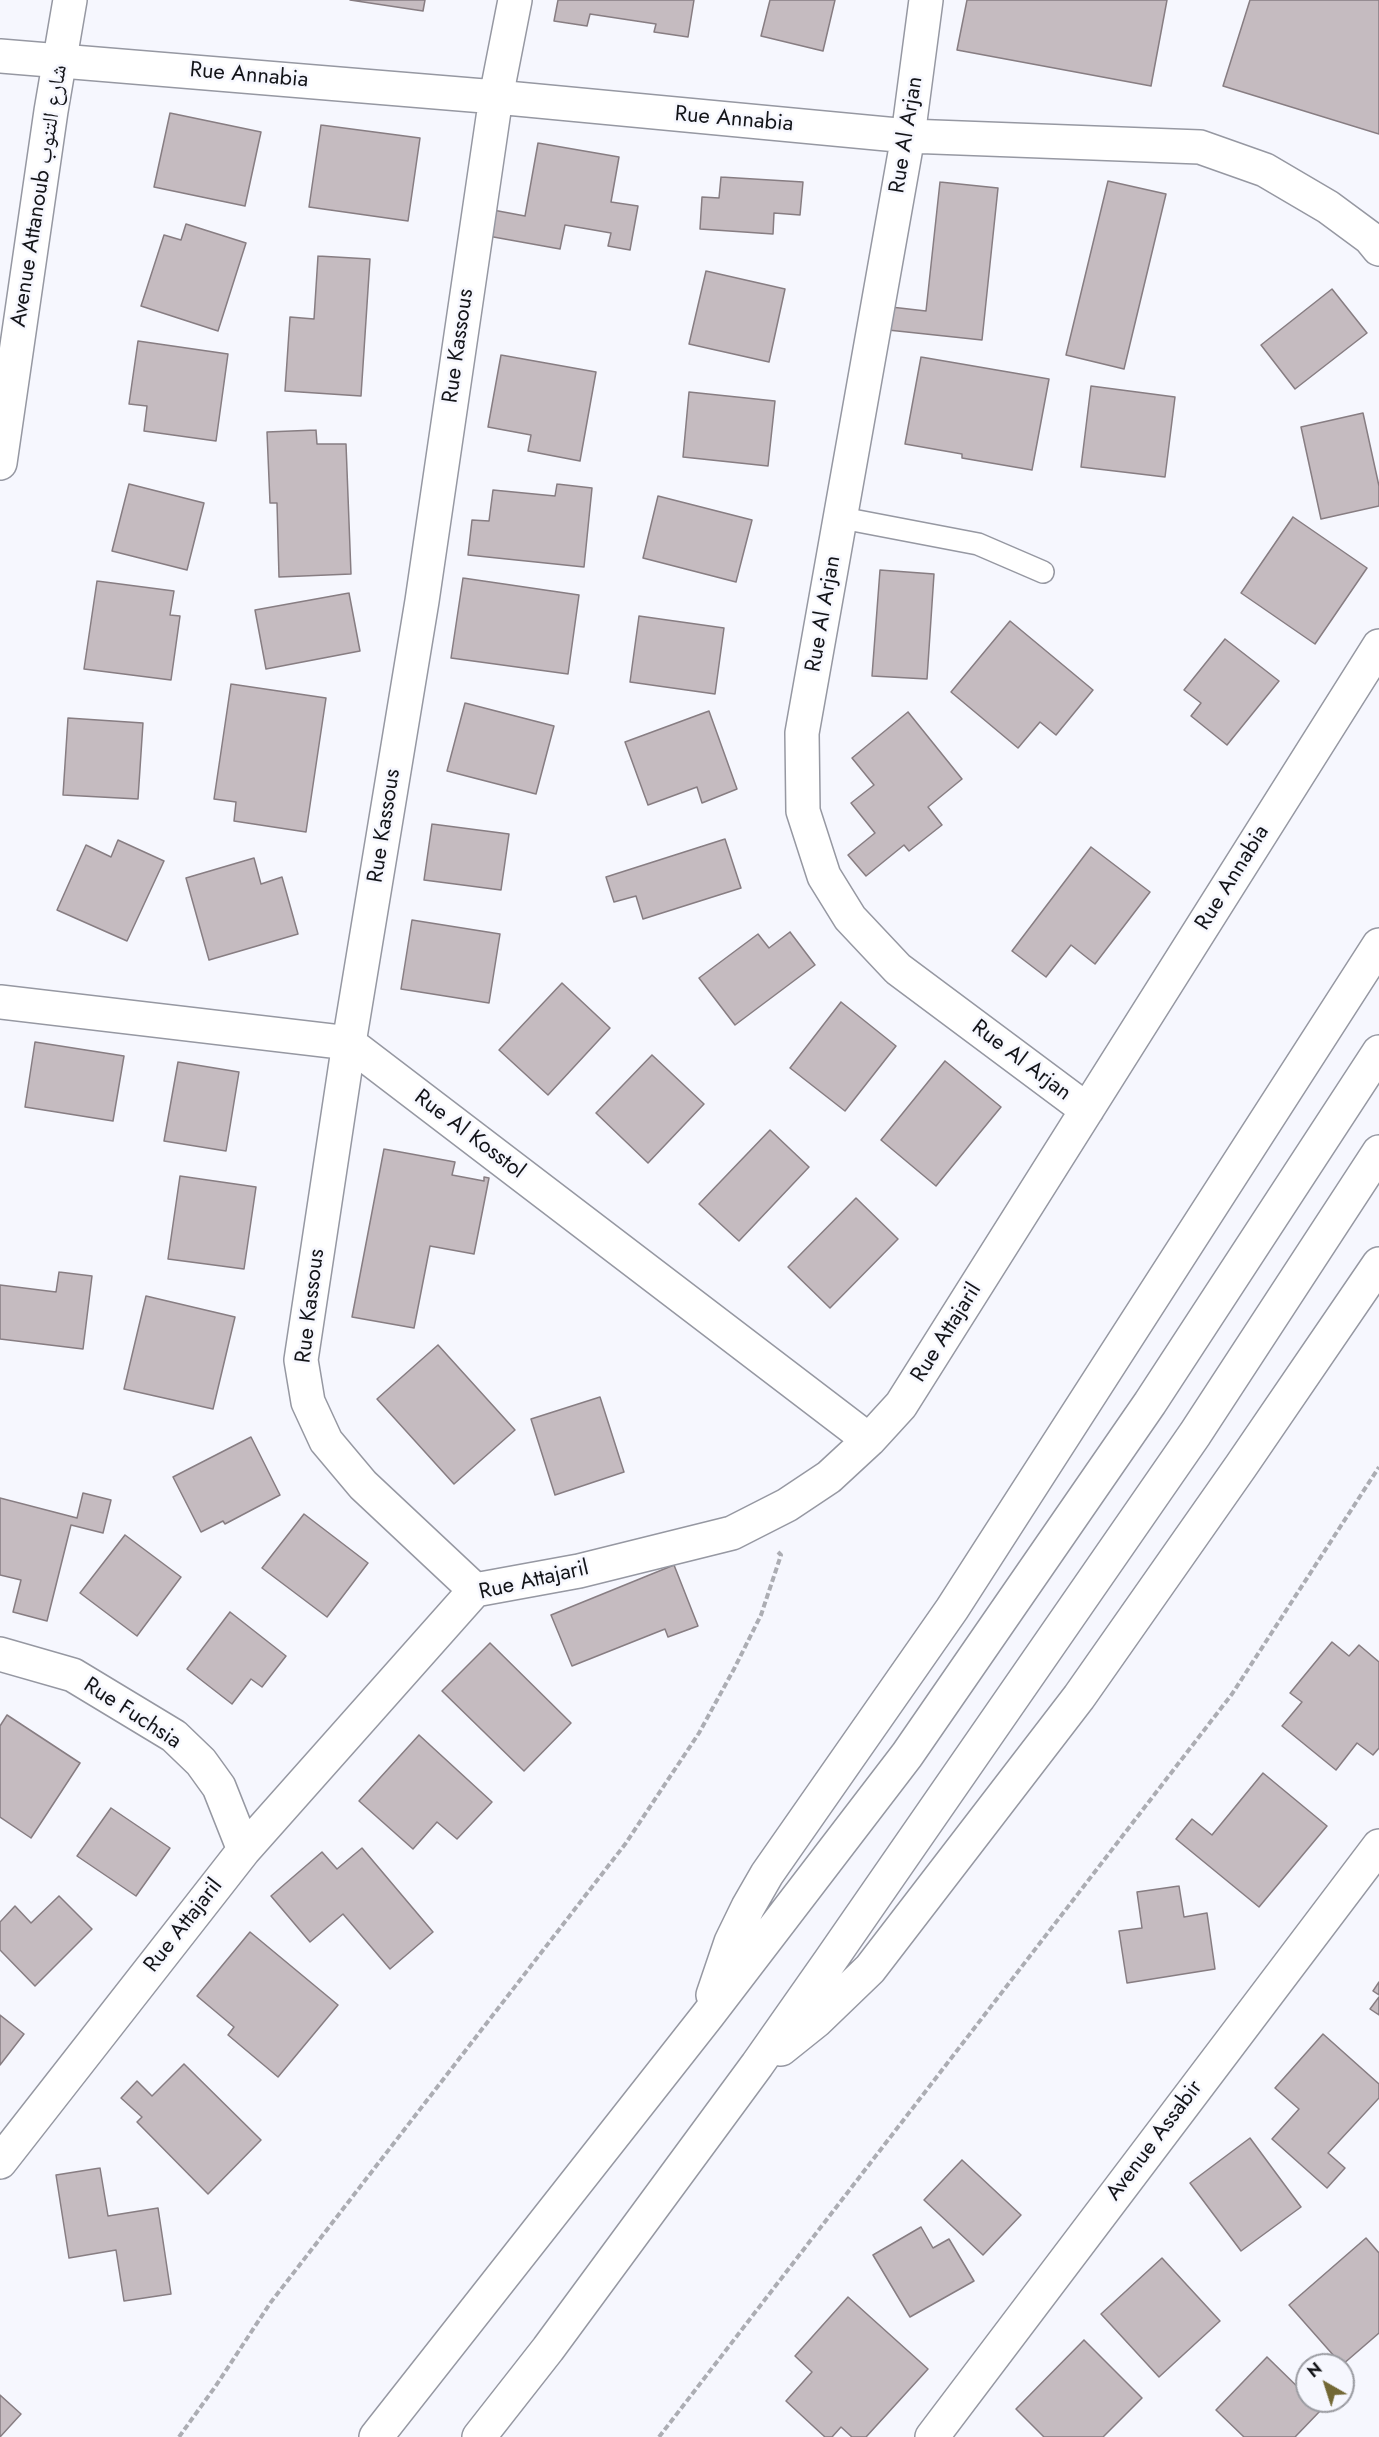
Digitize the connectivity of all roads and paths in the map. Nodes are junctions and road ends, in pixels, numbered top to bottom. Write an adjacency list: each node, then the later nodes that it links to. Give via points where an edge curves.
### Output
1 (70, 0): 5 (main road, Avenue Attanoub شارع التنوب)
2 (515, 0): 6 (main road, Rue Kassous)
3 (926, 0): 7 (main road, Rue Al Arjan)
4 (0, 56): 5 (main road, Rue Annabia)
5 (60, 60): 6 (main road, Rue Annabia); 9 (main road, Avenue Attanoub شارع التنوب)
6 (496, 97): 7 (main road, Rue Annabia); 15 (main road, Rue Kassous, via 420,613)
7 (908, 136): 8 (main road, Rue Annabia, via 1200,147 1274,175 1329,207); 10 (main road, Rue Al Arjan)
8 (1379, 249)
9 (0, 463)
10 (842, 518): 11 (lane, via 978,544); 17 (main road, Rue Al Arjan, via 802,732 803,811 824,876 850,918 898,969)
11 (1042, 572)
12 (1379, 646): 17 (main road, Rue Annabia)
13 (1379, 945): 27 (main road, via 952,1609 767,1874 731,1942)
14 (0, 1002): 15 (main road)
15 (349, 1043): 20 (main road, Rue Al Kosstol); 23 (main road, Rue Kassous, via 301,1360 308,1401 326,1441 363,1485)
16 (1379, 1052): 27 (main road, via 1150,1403 914,1746)
17 (1087, 1110): 20 (main road, Rue Attajaril, via 901,1406)
18 (1379, 1152): 28 (main road, via 1188,1444)
19 (1379, 1264): 28 (main road, via 1079,1697 893,1941 830,2008)
20 (868, 1440): 22 (main road, Rue Attajaril, via 829,1477)
21 (1379, 1467): 33 (path, via 1232,1694)
22 (754, 1522): 23 (main road, Rue Attajaril, via 732,1533 579,1571); 30 (path, via 781,1556 761,1615 699,1733 619,1852 270,2302)
23 (475, 1590): 25 (main road, Rue Attajaril)
24 (0, 1654): 25 (main road, Rue Fuchsia, via 73,1675 174,1736 201,1762 219,1787)
25 (244, 1850): 29 (main road, Rue Attajaril)
26 (1375, 1860): 34 (main road, Avenue Assabir)
27 (708, 2015): 31 (main road)
28 (757, 2065): 32 (main road, via 549,2349)
29 (0, 2162)
30 (179, 2437)
31 (376, 2437)
32 (479, 2437)
33 (659, 2437)
34 (932, 2437)

